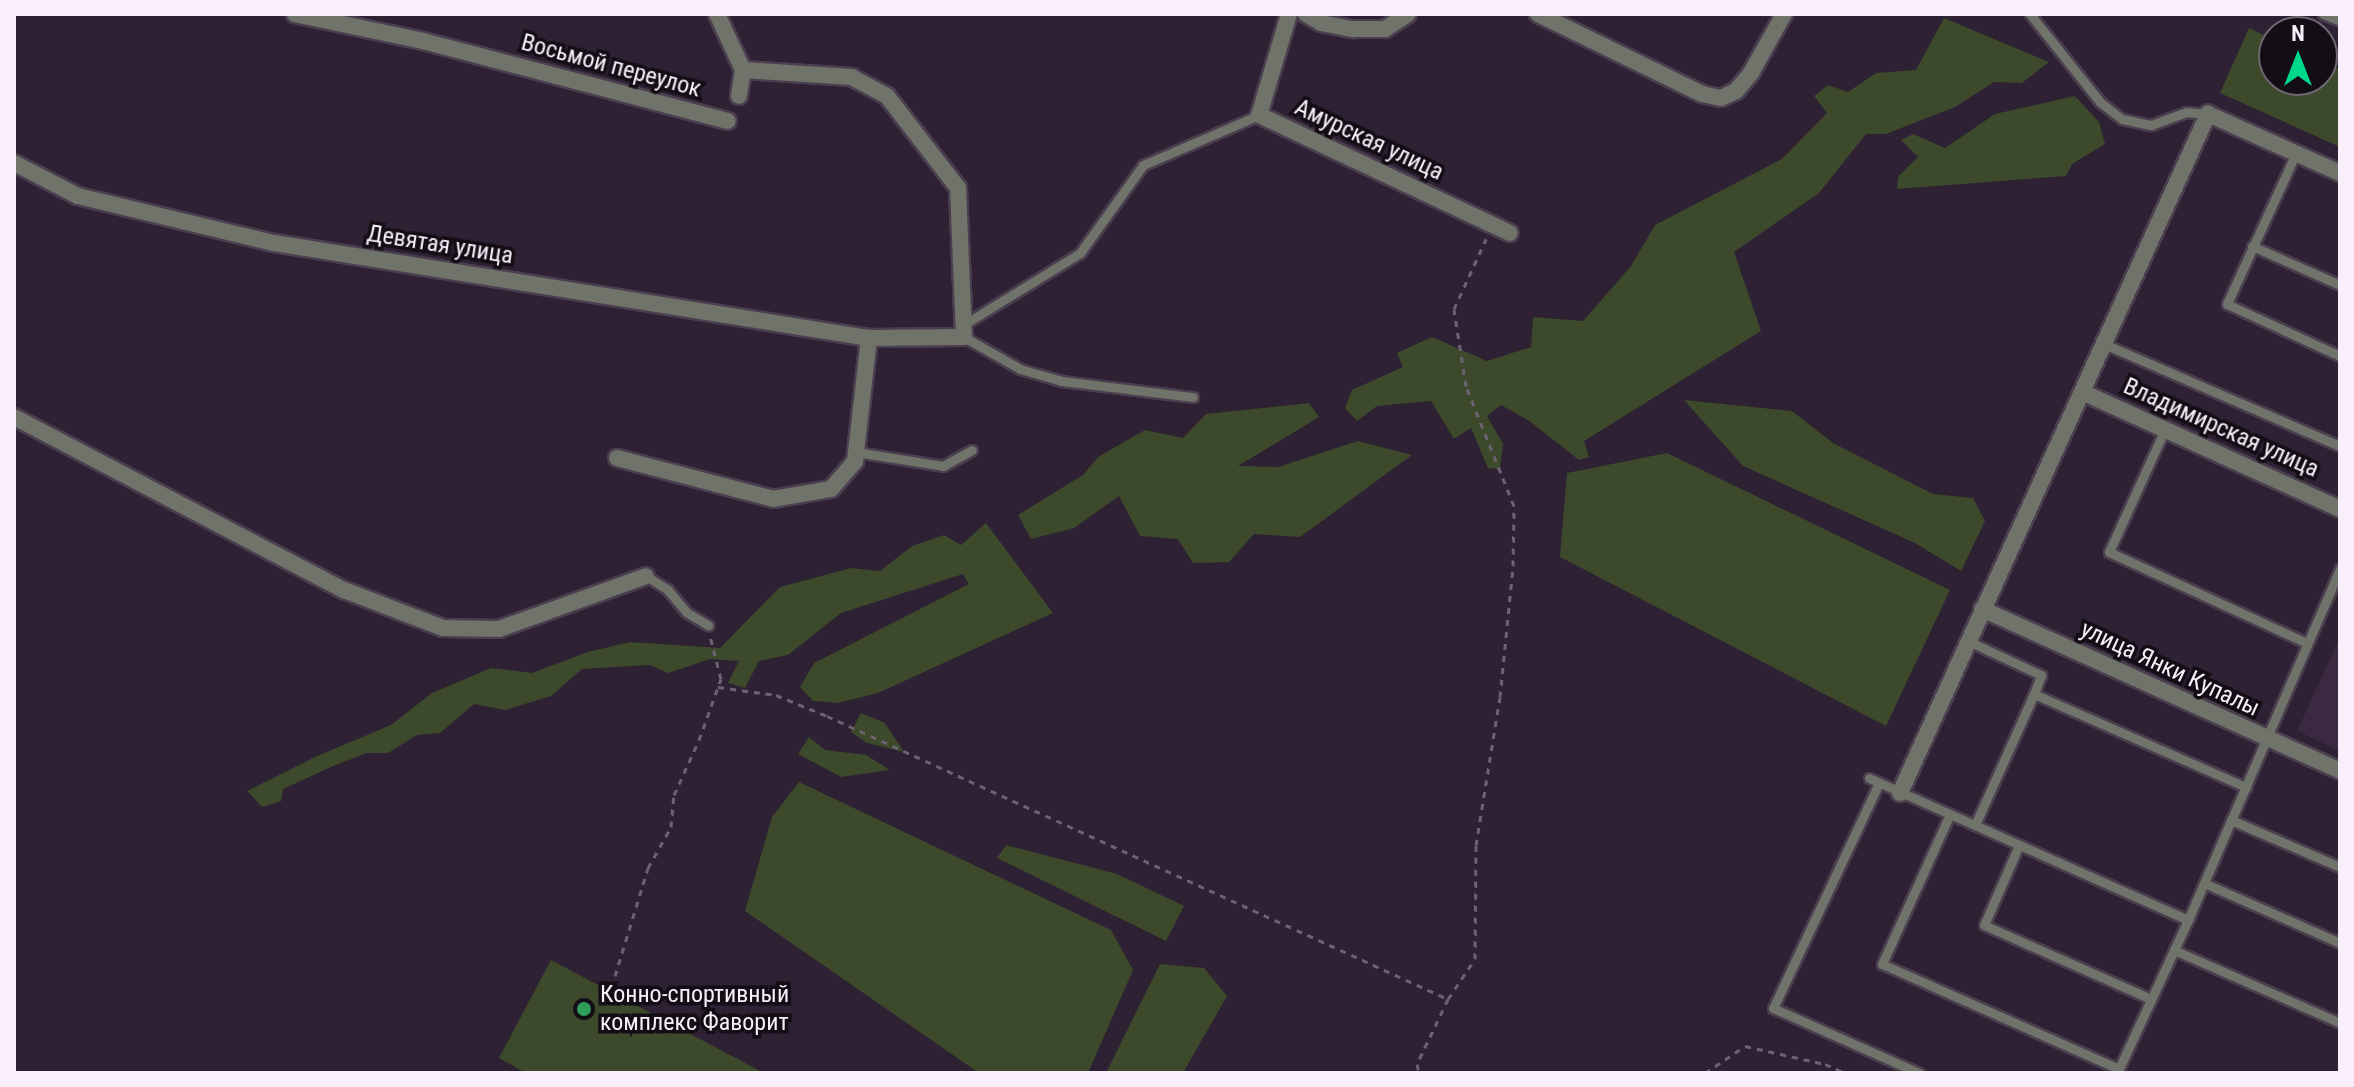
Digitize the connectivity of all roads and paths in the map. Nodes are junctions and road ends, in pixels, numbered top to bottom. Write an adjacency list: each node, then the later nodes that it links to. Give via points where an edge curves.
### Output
1 (295, 14): 15 (street, Восьмой переулок, via 423,41)
2 (717, 14): 11 (street)
3 (1289, 14): 14 (street, Амурская улица)
4 (1306, 14): 5 (street, via 1321,23 1385,29)
5 (1408, 14)
6 (1538, 14): 7 (street, via 1702,94 1721,98 1736,91 1751,73)
7 (1784, 14)
8 (2030, 14): 13 (lane, via 2100,102 2122,119 2151,125 2186,112)
9 (2323, 14): 10 (lane)
10 (2340, 21)
11 (743, 70): 12 (street); 23 (street, via 852,77 887,96 958,188)
12 (739, 96)
13 (2208, 114): 16 (street); 25 (street)
14 (1259, 115): 19 (street, Амурская улица); 23 (lane, via 1143,165 1080,253)
15 (728, 121)
16 (2296, 153): 18 (street); 21 (lane)
17 (14, 163): 24 (street, Девятая улица, via 78,196 274,243)
18 (2340, 173)
19 (1492, 224): 20 (street, Амурская улица); 60 (path, via 1454,309 1466,386 1514,506 1513,566 1500,697 1476,845 1475,959)
20 (1510, 233)
21 (2252, 246): 22 (lane); 26 (lane, via 2227,304)
22 (2340, 285)
23 (964, 331): 24 (street, Девятая улица); 28 (lane, via 1020,369 1062,381)
24 (869, 338): 33 (street)
25 (2104, 344): 27 (street); 31 (lane)
26 (2340, 356)
27 (2082, 392): 30 (street, Владимирская улица); 38 (street)
28 (1193, 397)
29 (14, 417): 37 (street, via 344,590 443,628 499,629)
30 (2165, 429): 35 (street, Владимирская улица); 41 (lane, via 2109,552)
31 (2340, 446)
32 (972, 450): 33 (lane, via 943,466)
33 (856, 452): 34 (street, via 855,461 831,489 773,499)
34 (617, 458)
35 (2340, 509)
36 (2340, 568): 41 (lane)
37 (646, 576): 39 (lane)
38 (1982, 609): 40 (street); 44 (street, улица Янки Купалы)
39 (708, 625): 42 (path, via 721,679)
40 (1968, 641): 43 (lane, via 2041,675); 49 (street)
41 (2307, 643): 44 (lane)
42 (718, 687): 59 (path, via 674,795 671,827 648,868); 60 (path, via 776,695 827,716)
43 (2034, 694): 48 (lane); 52 (lane)
44 (2266, 739): 45 (street, улица Янки Купалы); 48 (lane)
45 (2340, 771)
46 (1869, 778): 47 (lane)
47 (1879, 783): 49 (lane); 67 (lane, via 1773,1008)
48 (2246, 787): 51 (lane)
49 (1900, 793): 50 (lane)
50 (1950, 814): 52 (lane); 63 (lane, via 1882,964)
51 (2231, 820): 54 (lane); 55 (lane)
52 (1975, 825): 53 (lane)
53 (2019, 845): 56 (lane); 61 (lane, via 1984,925)
54 (2340, 867)
55 (2204, 883): 56 (lane); 57 (lane)
56 (2188, 920): 58 (lane)
57 (2340, 943)
58 (2174, 950): 61 (lane); 62 (lane)
59 (615, 976)
60 (1448, 999): 64 (path, via 1417,1064)
61 (2151, 999): 63 (lane)
62 (2340, 1023)
63 (2118, 1071)
64 (1419, 1073)
65 (1705, 1073): 66 (path, via 1745,1046)
66 (1845, 1073)
67 (1919, 1073)

